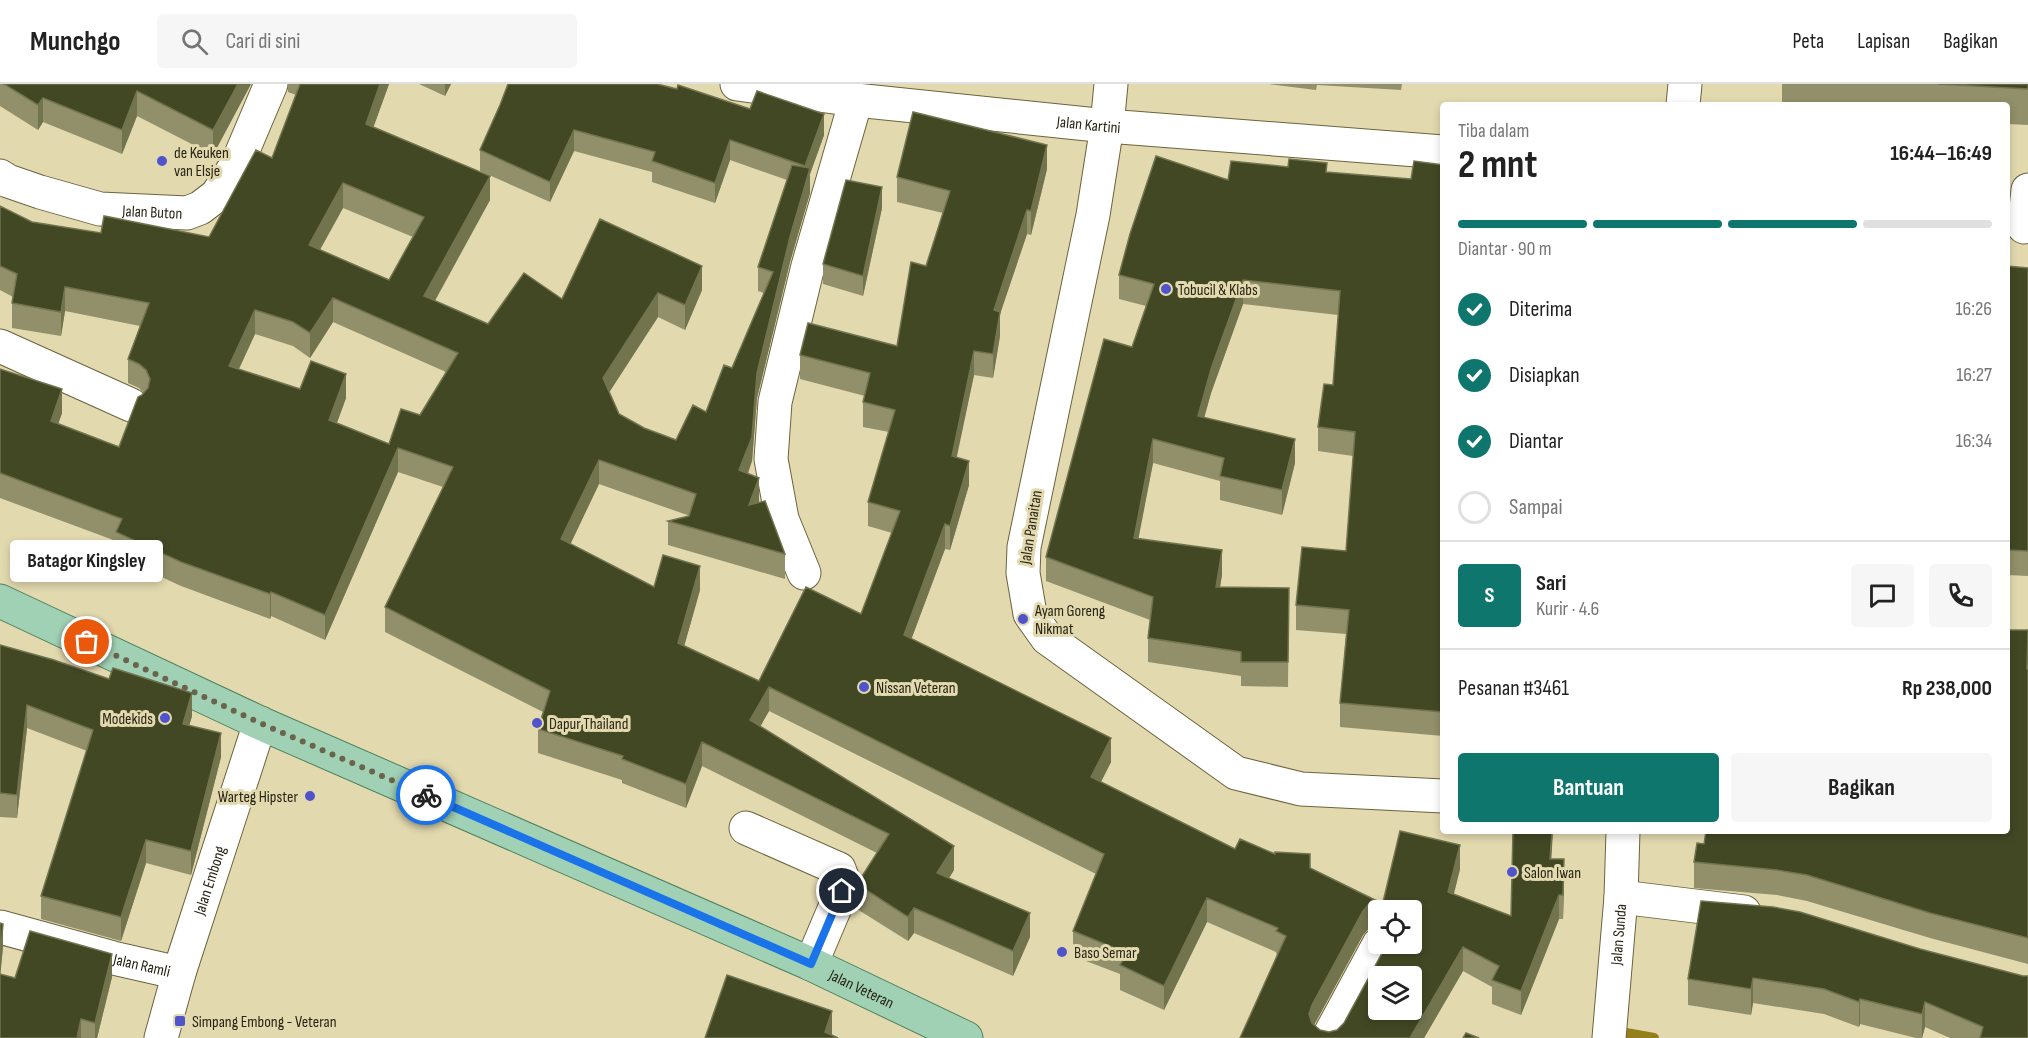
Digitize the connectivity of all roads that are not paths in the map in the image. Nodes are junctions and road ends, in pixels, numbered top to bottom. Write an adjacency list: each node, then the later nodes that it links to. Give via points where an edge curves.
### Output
1 (271, 84): 9 (street, Jalan Buton, via 238,162 217,195 188,213 100,209)
2 (737, 84): 5 (street, Jalan Kartini)
3 (1111, 84): 7 (street, Jalan Panaitan)
4 (1685, 84): 6 (street)
5 (856, 99): 7 (street, Jalan Kartini); 14 (street, via 808,266 776,402 771,459 782,519)
6 (1683, 102)
7 (1107, 126): 8 (street, Jalan Kartini); 17 (street, Jalan Panaitan, via 1093,215 1024,547 1023,573 1030,614 1047,638 1236,773 1301,789)
8 (1440, 152)
9 (0, 176)
10 (2028, 190): 11 (street)
11 (2020, 227)
12 (0, 346): 13 (street)
13 (131, 405)
14 (804, 573)
15 (0, 601): 16 (main road, Jalan Veteran)
16 (260, 723): 24 (main road, Jalan Veteran); 25 (street, Jalan Embong)
17 (1440, 796)
18 (746, 828): 24 (street, via 838,869 842,891)
19 (1623, 834): 20 (street, Jalan Sunda)
20 (1621, 897): 21 (street); 29 (street, Jalan Sunda)
21 (1775, 914)
22 (0, 927): 25 (street, Jalan Ramli)
23 (1374, 954): 28 (street)
24 (811, 964): 27 (main road, Jalan Veteran)
25 (179, 972): 26 (street, Jalan Embong)
26 (161, 1038)
27 (966, 1038)
28 (1328, 1038)
29 (1609, 1038)

